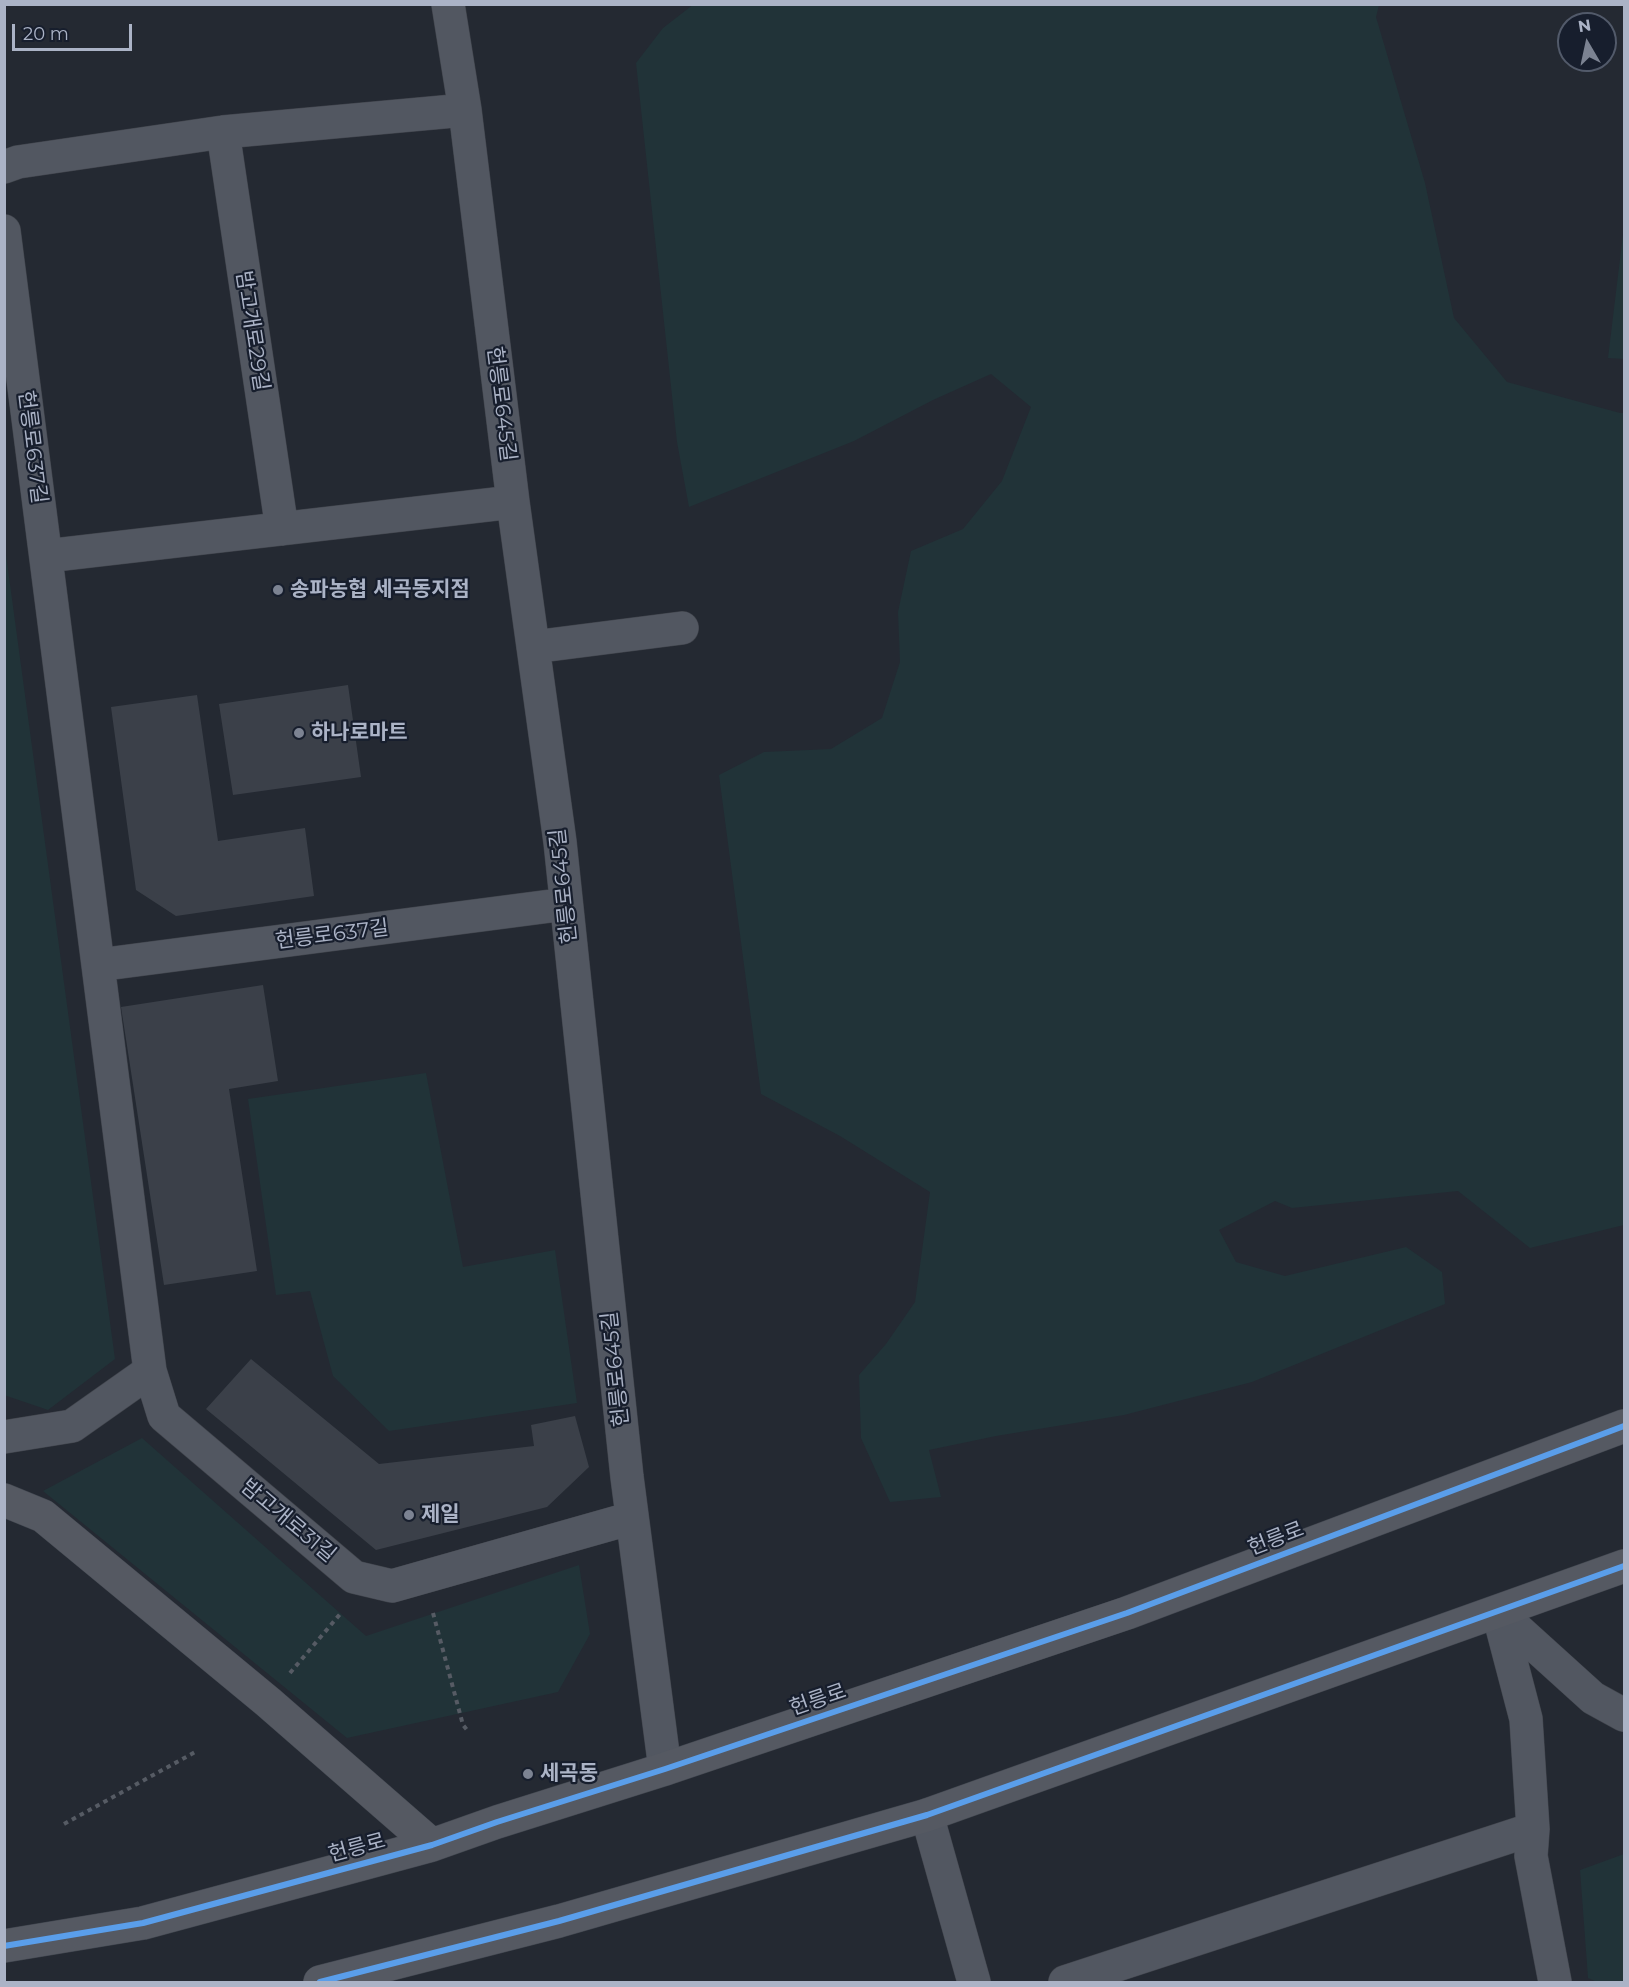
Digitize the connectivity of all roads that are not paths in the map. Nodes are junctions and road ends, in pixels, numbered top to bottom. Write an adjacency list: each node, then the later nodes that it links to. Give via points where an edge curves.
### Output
1 (448, 4): 2 (street, 헌릉로645길)
2 (465, 110): 3 (street); 6 (street, 헌릉로645길)
3 (223, 132): 4 (street); 7 (street, 밤고개로29길)
4 (4, 167)
5 (4, 231): 8 (street, 헌릉로637길)
6 (513, 502): 7 (street); 10 (street, 헌릉로645길)
7 (282, 529): 8 (street)
8 (46, 556): 12 (street, 헌릉로637길)
9 (682, 628): 10 (street)
10 (533, 647): 11 (street, 헌릉로645길)
11 (566, 904): 12 (street, 헌릉로637길); 17 (street, 헌릉로645길)
12 (98, 965): 13 (street, 헌릉로637길)
13 (150, 1371): 15 (street, via 72,1426); 17 (street, 밤고개로31길, via 164,1416 354,1577 392,1586)
14 (1624, 1426): 21 (main road, 헌릉로, via 1127,1613)
15 (4, 1437)
16 (4, 1500): 24 (main road, via 43,1516 268,1702)
17 (632, 1518): 21 (street, 헌릉로645길)
18 (1624, 1566): 19 (main road)
19 (1498, 1612): 20 (street, via 1593,1698); 22 (main road); 23 (street, via 1527,1719)
20 (1624, 1715)
21 (665, 1769): 24 (main road, 헌릉로)
22 (927, 1815): 26 (main road, via 559,1921); 28 (street)
23 (1533, 1829): 29 (street); 30 (street, via 1531,1856)
24 (432, 1845): 25 (main road, 헌릉로, via 143,1923)
25 (4, 1946)
26 (408, 1970): 27 (main road)
27 (320, 1983)
28 (974, 1983)
29 (1065, 1983)
30 (1555, 1983)

